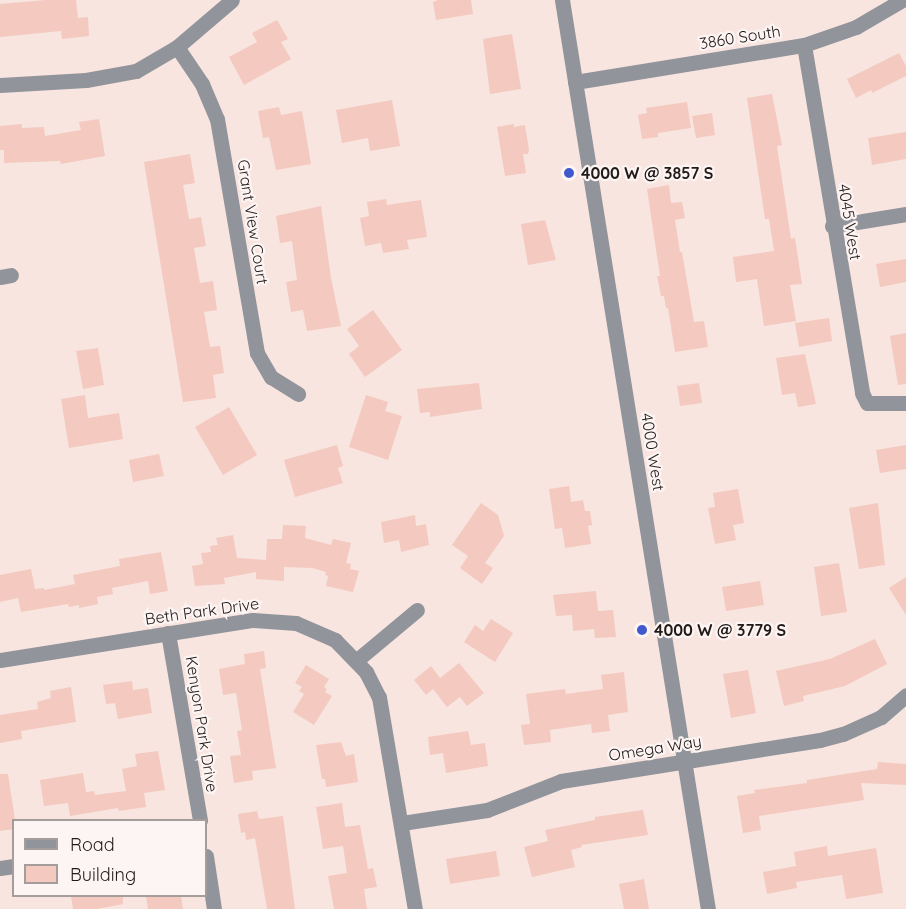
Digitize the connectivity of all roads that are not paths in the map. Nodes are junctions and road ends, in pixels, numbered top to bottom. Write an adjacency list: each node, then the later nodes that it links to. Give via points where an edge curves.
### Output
1 (232, 0): 5 (street)
2 (562, 0): 6 (street, 4000 West)
3 (902, 0): 4 (street, 3860 South, via 855,27)
4 (804, 45): 6 (street, 3860 South); 9 (street, 4045 West)
5 (177, 47): 7 (street, via 147,66 123,74 86,81); 10 (street, Grant View Court, via 202,84 217,119 257,353 270,377)
6 (575, 82): 17 (street, 4000 West)
7 (0, 85)
8 (906, 214): 9 (street)
9 (832, 226): 11 (street, 4045 West, via 859,380 867,404)
10 (298, 394)
11 (906, 403)
12 (417, 610): 15 (street)
13 (168, 633): 14 (street, Beth Park Drive); 15 (street, Beth Park Drive, via 239,621 282,621 323,633); 18 (street, Kenyon Park Drive)
14 (0, 660)
15 (357, 660): 19 (street, Beth Park Drive, via 374,684 383,709)
16 (906, 695): 17 (street, Omega Way, via 880,717 843,734)
17 (684, 761): 19 (street, Omega Way, via 561,781 487,810); 23 (street, 4000 West)
18 (200, 819)
19 (402, 824): 22 (street, Beth Park Drive)
20 (207, 863): 21 (street)
21 (214, 909)
22 (416, 909)
23 (708, 909)

